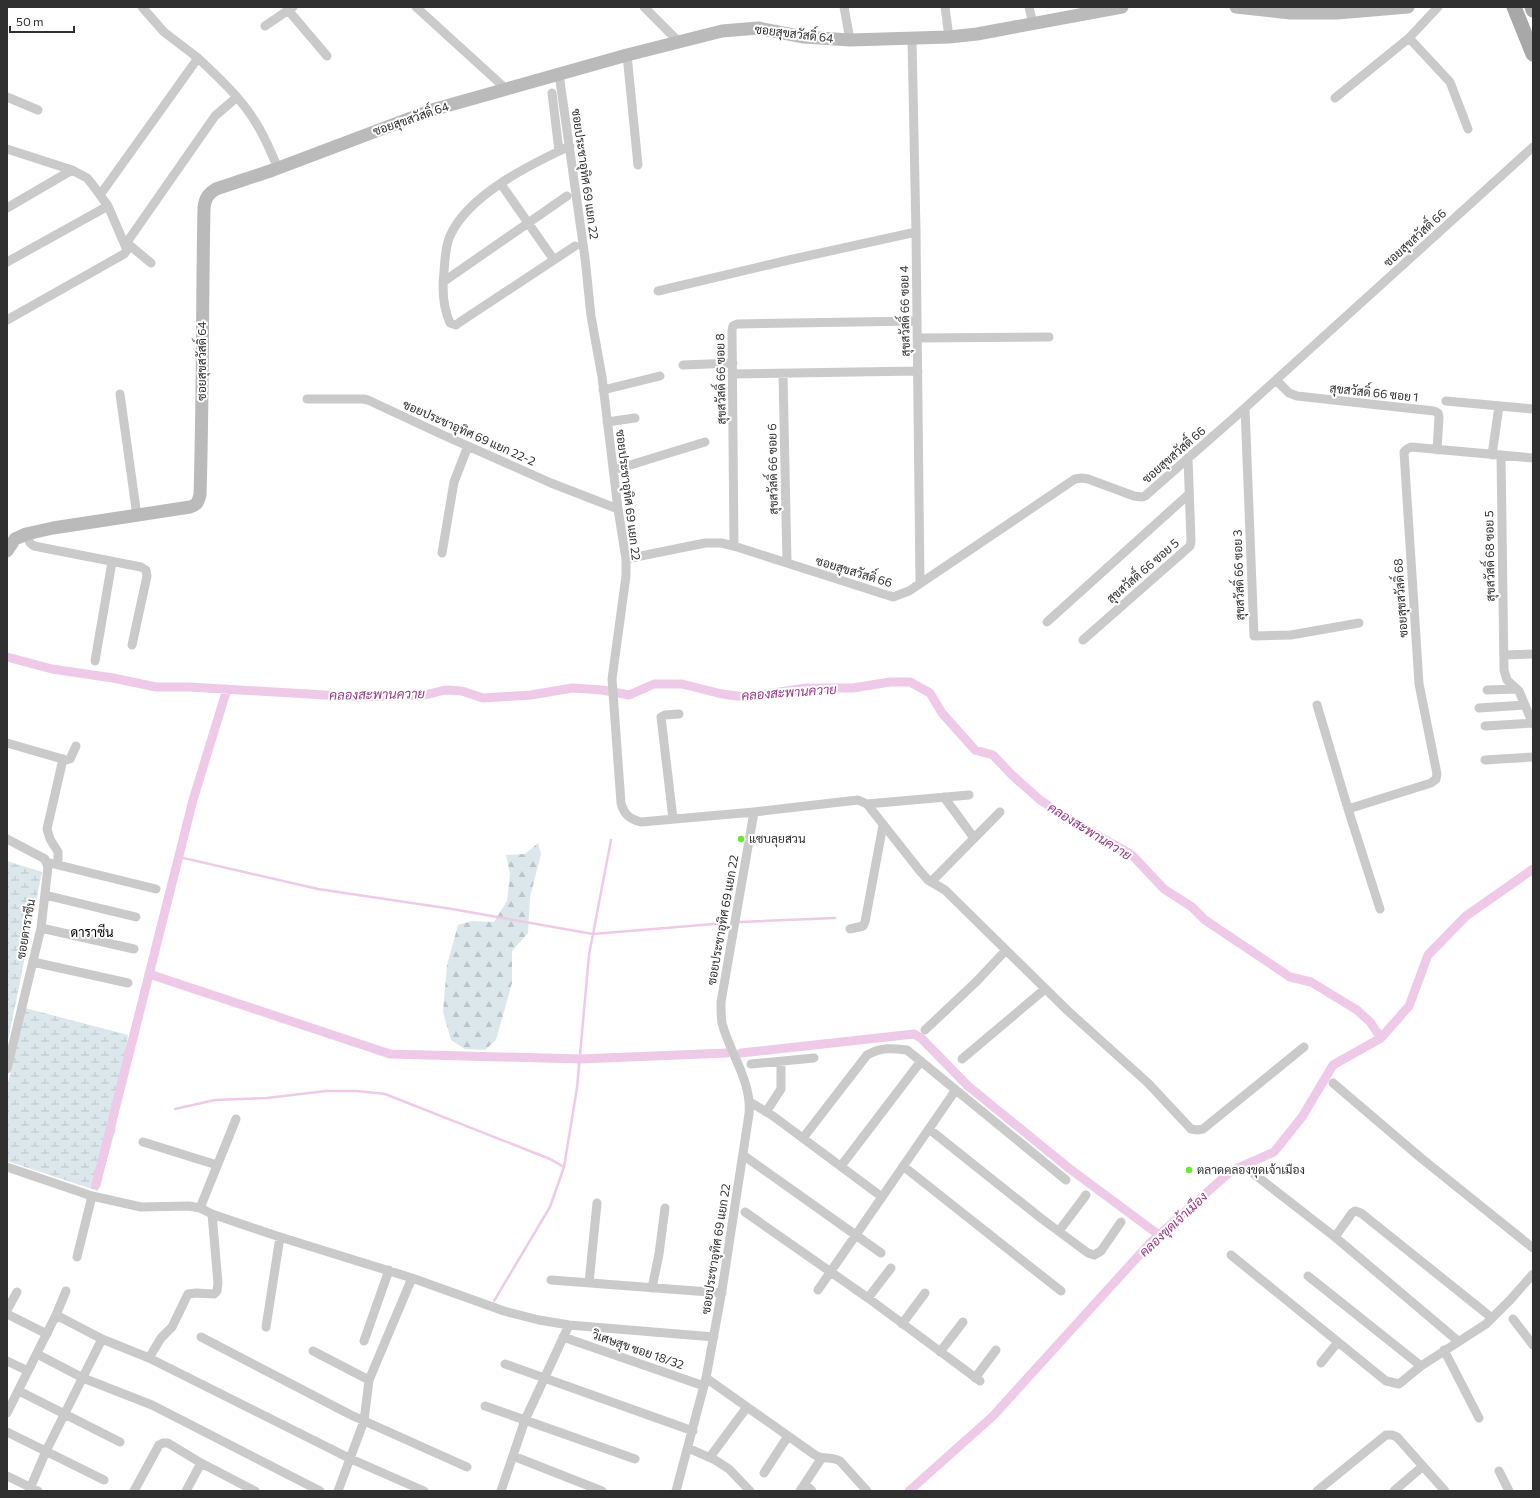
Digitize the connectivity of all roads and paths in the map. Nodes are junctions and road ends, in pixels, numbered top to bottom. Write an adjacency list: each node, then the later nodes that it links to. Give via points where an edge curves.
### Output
1 (142, 7): 24 (street, via 164,32)
2 (416, 7): 26 (street)
3 (644, 7): 20 (street)
4 (844, 7): 19 (street)
5 (945, 7): 16 (street)
6 (1029, 7): 14 (street)
7 (1120, 7): 14 (street, ซอยสุขสวัสดิ์ 64)
8 (1236, 7): 13 (street, via 1290,13)
9 (1408, 7): 13 (street)
10 (1438, 7): 17 (street)
11 (1514, 7): 21 (main road)
12 (290, 8): 15 (street); 23 (street)
13 (1358, 9)
14 (1033, 24): 16 (street, ซอยสุขสวัสดิ์ 64)
15 (265, 26)
16 (950, 37): 18 (street, ซอยสุขสวัสดิ์ 64)
17 (1409, 38): 30 (street); 32 (street, via 1450,82)
18 (912, 39): 19 (street, ซอยสุขสวัสดิ์ 64); 46 (street, สุขสวัสดิ์ 66 ซอย 4)
19 (850, 40): 20 (street, ซอยสุขสวัสดิ์ 64, via 804,37 758,28 722,31)
20 (680, 43): 22 (street, ซอยสุขสวัสดิ์ 64)
21 (1533, 54)
22 (627, 55): 25 (street, ซอยสุขสวัสดิ์ 64); 37 (street)
23 (328, 56)
24 (198, 58): 29 (street); 41 (street)
25 (559, 74): 26 (street, ซอยสุขสวัสดิ์ 64); 33 (street, ซอยประชาอุทิศ 69 แยก 22)
26 (505, 88): 38 (street, ซอยสุขสวัสดิ์ 64, via 432,110)
27 (552, 93): 36 (street)
28 (7, 97): 31 (street)
29 (237, 97): 38 (street, via 252,115); 47 (street, via 215,116)
30 (1335, 98)
31 (38, 110)
32 (1468, 129)
33 (570, 146): 36 (street); 65 (street, ซอยประชาอุทิศ 69 แยก 22)
34 (1533, 147): 64 (street, ซอยสุขสวัสดิ์ 66)
35 (7, 149): 39 (street)
36 (559, 151): 40 (street)
37 (638, 165)
38 (278, 168): 83 (street, ซอยสุขสวัสดิ์ 64, via 216,189 205,198 200,495 196,505)
39 (72, 170): 41 (street, via 87,178); 44 (street)
40 (501, 184): 45 (street); 52 (street, via 469,209 450,236)
41 (100, 194): 43 (street)
42 (567, 196): 45 (street)
43 (108, 206): 47 (street); 50 (street)
44 (7, 208)
45 (529, 223): 49 (street); 52 (street)
46 (916, 232): 53 (street); 55 (street, สุขสวัสดิ์ 66 ซอย 4)
47 (126, 244): 51 (street); 54 (street, via 127,250 124,254)
48 (575, 246): 49 (street)
49 (554, 260): 52 (street, via 456,325 449,321)
50 (7, 262)
51 (151, 263)
52 (443, 282)
53 (658, 291)
54 (7, 320)
55 (917, 321): 57 (street, สุขสวัสดิ์ 66 ซอย 4); 58 (street, สุขสวัสดิ์ 66 ซอย 8, via 737,324 733,326 732,331)
56 (1049, 337): 57 (street)
57 (917, 338): 60 (street, สุขสวัสดิ์ 66 ซอย 4)
58 (733, 363): 59 (street); 61 (street, สุขสวัสดิ์ 66 ซอย 8)
59 (683, 365)
60 (918, 371): 62 (street); 91 (street, สุขสวัสดิ์ 66 ซอย 4)
61 (733, 374): 62 (street); 85 (street, สุขสวัสดิ์ 66 ซอย 8)
62 (783, 374): 90 (street, สุขสวัสดิ์ 66 ซอย 6)
63 (660, 376): 65 (street)
64 (1276, 380): 70 (street, ซอยสุขสวัสดิ์ 66); 76 (street, สุขสวัสดิ์ 66 ซอย 1, via 1289,393 1297,396 1438,413)
65 (603, 390): 73 (street, ซอยประชาอุทิศ 69 แยก 22)
66 (120, 394): 83 (street)
67 (307, 399): 75 (street, ซอยประชาอุทิศ 69 แยก 22-2, via 368,400)
68 (1446, 401): 69 (street)
69 (1499, 406): 71 (street); 77 (street, สุขสวัสดิ์ 68 ซอย 5)
70 (1245, 408): 78 (street, ซอยสุขสวัสดิ์ 66); 93 (street, สุขสวัสดิ์ 66 ซอย 3, via 1254,636 1291,636)
71 (1533, 409)
72 (635, 418): 73 (street)
73 (607, 422): 80 (street, ซอยประชาอุทิศ 69 แยก 22)
74 (704, 442): 80 (street)
75 (468, 446): 82 (street, ซอยประชาอุทิศ 69 แยก 22-2); 87 (street, via 454,482)
76 (1437, 450): 77 (street, ซอยสุขสวัสดิ์ 68); 115 (street, ซอยสุขสวัสดิ์ 68, via 1411,447 1404,452 1419,684 1437,774 1436,780)
77 (1497, 455): 79 (street, ซอยสุขสวัสดิ์ 68); 97 (street, สุขสวัสดิ์ 68 ซอย 5)
78 (1188, 458): 81 (street, สุขสวัสดิ์ 66 ซอย 5); 91 (street, ซอยสุขสวัสดิ์ 66, via 1142,497 1088,479 1075,479)
79 (1533, 458)
80 (614, 470): 82 (street, ซอยประชาอุทิศ 69 แยก 22)
81 (1189, 494): 92 (street); 94 (street, สุขสวัสดิ์ 66 ซอย 5, via 1190,546)
82 (618, 509): 88 (street, ซอยประชาอุทิศ 69 แยก 22)
83 (137, 516): 84 (street, ซอยสุขสวัสดิ์ 64)
84 (26, 534): 86 (street, ซอยสุขสวัสดิ์ 64, via 15,539); 89 (street, via 34,546)
85 (734, 546): 88 (street, ซอยสุขสวัสดิ์ 66, via 705,543); 90 (street, ซอยสุขสวัสดิ์ 66)
86 (8, 548)
87 (442, 553)
88 (626, 559): 118 (street, ซอยประชาอุทิศ 69 แยก 22, via 612,680 621,803 623,811 634,820 641,822)
89 (112, 562): 95 (street, via 146,570 147,576); 98 (street)
90 (787, 563): 91 (street, ซอยสุขสวัสดิ์ 66, via 893,597 909,591)
91 (920, 583)
92 (1047, 622)
93 (1359, 623)
94 (1083, 640)
95 (132, 645)
96 (1533, 654): 97 (street)
97 (1504, 655): 99 (street, สุขสวัสดิ์ 68 ซอย 5, via 1507,680)
98 (95, 661)
99 (1517, 689): 100 (street); 102 (street, สุขสวัสดิ์ 68 ซอย 5)
100 (1487, 690)
101 (1317, 705): 115 (street)
102 (1525, 705): 103 (street); 105 (street, สุขสวัสดิ์ 68 ซอย 5)
103 (1479, 708)
104 (679, 714): 118 (street, via 661,717)
105 (1533, 723): 106 (street)
106 (1485, 726)
107 (7, 743): 110 (street)
108 (76, 746): 110 (street, via 70,759)
109 (1533, 757): 111 (street)
110 (63, 760): 123 (street, via 47,829 58,852)
111 (1484, 760)
112 (969, 795): 113 (street)
113 (944, 797): 114 (street); 121 (street)
114 (867, 804): 116 (street, via 858,800); 119 (street)
115 (1348, 810): 127 (street)
116 (754, 812): 118 (street, ซอยประชาอุทิศ 69 แยก 22); 146 (street, ซอยประชาอุทิศ 69 แยก 22, via 721,1002 722,1023 748,1089)
117 (1000, 812): 121 (street)
118 (673, 819)
119 (883, 825): 124 (street, via 920,872); 130 (street, via 865,922 863,926)
120 (7, 838): 122 (street, via 35,852)
121 (974, 838): 124 (street)
122 (46, 862): 123 (street); 126 (street, ซอยดาราซีน, via 48,867)
123 (58, 865): 125 (street)
124 (932, 882): 132 (street, via 944,890)
125 (156, 889)
126 (45, 895): 128 (street); 129 (street, ซอยดาราซีน)
127 (1380, 909)
128 (136, 917)
129 (41, 928): 131 (street); 133 (street, ซอยดาราซีน)
130 (850, 929)
131 (134, 949)
132 (1006, 950): 135 (street); 136 (street)
133 (33, 962): 134 (street); 143 (street, ซอยดาราซีน)
134 (128, 983)
135 (1045, 989): 137 (street, via 1148,1083 1191,1129 1203,1129); 139 (street)
136 (925, 1030)
137 (1304, 1047)
138 (814, 1058): 141 (street)
139 (962, 1059)
140 (921, 1061): 145 (street); 150 (street, via 907,1050 878,1049 867,1055); 154 (street)
141 (781, 1062): 142 (street); 147 (street, via 781,1089)
142 (751, 1064)
143 (7, 1069)
144 (1332, 1083): 172 (street)
145 (955, 1091): 149 (street); 158 (street)
146 (750, 1102): 147 (street); 152 (street, ซอยประชาอุทิศ 69 แยก 22)
147 (766, 1112): 150 (street)
148 (236, 1119): 153 (street)
149 (929, 1129): 155 (street); 168 (street)
150 (803, 1138): 154 (street)
151 (143, 1142): 153 (street)
152 (743, 1155): 169 (street); 189 (street, ซอยประชาอุทิศ 69 แยก 22)
153 (217, 1165): 163 (street)
154 (841, 1166): 161 (street)
155 (903, 1166): 161 (street); 187 (street)
156 (7, 1167): 160 (street)
157 (1254, 1174): 171 (street)
158 (1066, 1180)
159 (1086, 1195): 168 (street)
160 (92, 1196): 163 (street, via 141,1207); 175 (street)
161 (882, 1197): 169 (street)
162 (597, 1203): 183 (street)
163 (200, 1208): 166 (street)
164 (664, 1208): 184 (street)
165 (745, 1212): 178 (street)
166 (212, 1214): 170 (street); 215 (street, via 217,1292 188,1294 172,1327 161,1338)
167 (1121, 1222): 168 (street, via 1101,1251 1094,1255)
168 (1059, 1231)
169 (856, 1235): 173 (street); 178 (street)
170 (280, 1237): 177 (street); 200 (street)
171 (1335, 1237): 195 (street, via 1352,1213 1361,1213); 207 (street)
172 (1533, 1248)
173 (881, 1253)
174 (1231, 1256): 208 (street)
175 (77, 1257)
176 (891, 1268): 191 (street)
177 (389, 1270): 181 (street); 206 (street)
178 (829, 1272): 185 (street); 191 (street)
179 (1533, 1274): 195 (street)
180 (1308, 1276): 219 (street)
181 (412, 1278): 199 (street, via 504,1311); 223 (street)
182 (551, 1280): 183 (street)
183 (589, 1283): 184 (street)
184 (652, 1288): 189 (street)
185 (818, 1290)
186 (66, 1291): 194 (street)
187 (1061, 1291)
188 (17, 1292): 192 (street)
189 (722, 1293): 204 (street, ซอยประชาอุทิศ 69 แยก 22)
190 (925, 1293): 198 (street)
191 (868, 1298): 198 (street)
192 (7, 1310)
193 (7, 1314): 201 (street)
194 (56, 1315): 201 (street); 205 (street)
195 (1492, 1318): 207 (street)
196 (1513, 1319): 209 (street)
197 (963, 1322): 213 (street)
198 (902, 1324): 213 (street)
199 (569, 1325): 203 (street); 204 (street)
200 (266, 1327)
201 (47, 1334): 214 (street)
202 (200, 1337): 232 (street)
203 (563, 1337): 222 (street); 224 (street, วิเศษสุข ซอย 18/32)
204 (714, 1337): 224 (street, ซอยประชาอุทิศ 69 แยก 22)
205 (102, 1339): 215 (street); 221 (street)
206 (364, 1341)
207 (1458, 1341): 211 (street)
208 (1338, 1342): 217 (street); 219 (street, via 1386,1381 1399,1384)
209 (1533, 1345)
210 (996, 1350): 213 (street, via 977,1379)
211 (1444, 1350): 219 (street); 230 (street)
212 (313, 1352): 223 (street)
213 (940, 1352)
214 (37, 1354): 220 (street); 221 (street)
215 (149, 1358): 241 (street)
216 (7, 1361): 220 (street)
217 (1321, 1363)
218 (505, 1364): 222 (street)
219 (1421, 1366)
220 (28, 1371): 225 (street)
221 (83, 1378): 229 (street); 257 (street, via 152,1405)
222 (544, 1378): 231 (street); 233 (street)
223 (369, 1380): 232 (street)
224 (705, 1382): 227 (street, วิเศษสุข ซอย 18/32); 233 (street, ซอยประชาอุทิศ 69 แยก 22)
225 (19, 1391): 228 (street); 229 (street)
226 (484, 1406): 231 (street)
227 (748, 1407): 235 (street, วิเศษสุข ซอย 18/32); 240 (street)
228 (7, 1410)
229 (65, 1414): 236 (street); 238 (street)
230 (1479, 1418)
231 (526, 1420): 239 (street); 242 (street)
232 (364, 1421): 241 (street); 246 (street)
233 (693, 1431): 237 (street, ซอยประชาอุทิศ 69 แยก 22)
234 (7, 1432): 238 (street)
235 (788, 1436): 243 (street, วิเศษสุข ซอย 18/32); 248 (street)
236 (120, 1442)
237 (688, 1448): 240 (street); 262 (street, ซอยประชาอุทิศ 69 แยก 22)
238 (46, 1451): 250 (street); 253 (street)
239 (513, 1456): 260 (street); 261 (street)
240 (710, 1457): 263 (street, via 729,1469)
241 (351, 1459): 258 (street); 259 (street)
242 (635, 1459)
243 (821, 1459): 251 (street); 265 (street, via 834,1457 840,1460)
244 (202, 1463): 252 (street); 254 (street, via 168,1443 163,1443 159,1445); 255 (street)
245 (1423, 1466): 266 (street, via 1397,1437 1386,1435); 267 (street); 268 (street)
246 (467, 1467)
247 (1499, 1471): 269 (street)
248 (764, 1472)
249 (7, 1476): 253 (street)
250 (104, 1480)
251 (803, 1487): 264 (street)
252 (245, 1489): 256 (street)
253 (32, 1490)
254 (134, 1491)
255 (186, 1491)
256 (255, 1491)
257 (320, 1491)
258 (338, 1491)
259 (424, 1491)
260 (500, 1491)
261 (602, 1491)
262 (676, 1491)
263 (750, 1491)
264 (812, 1491)
265 (867, 1491)
266 (1317, 1491)
267 (1394, 1491)
268 (1445, 1491)
269 (1509, 1491)

